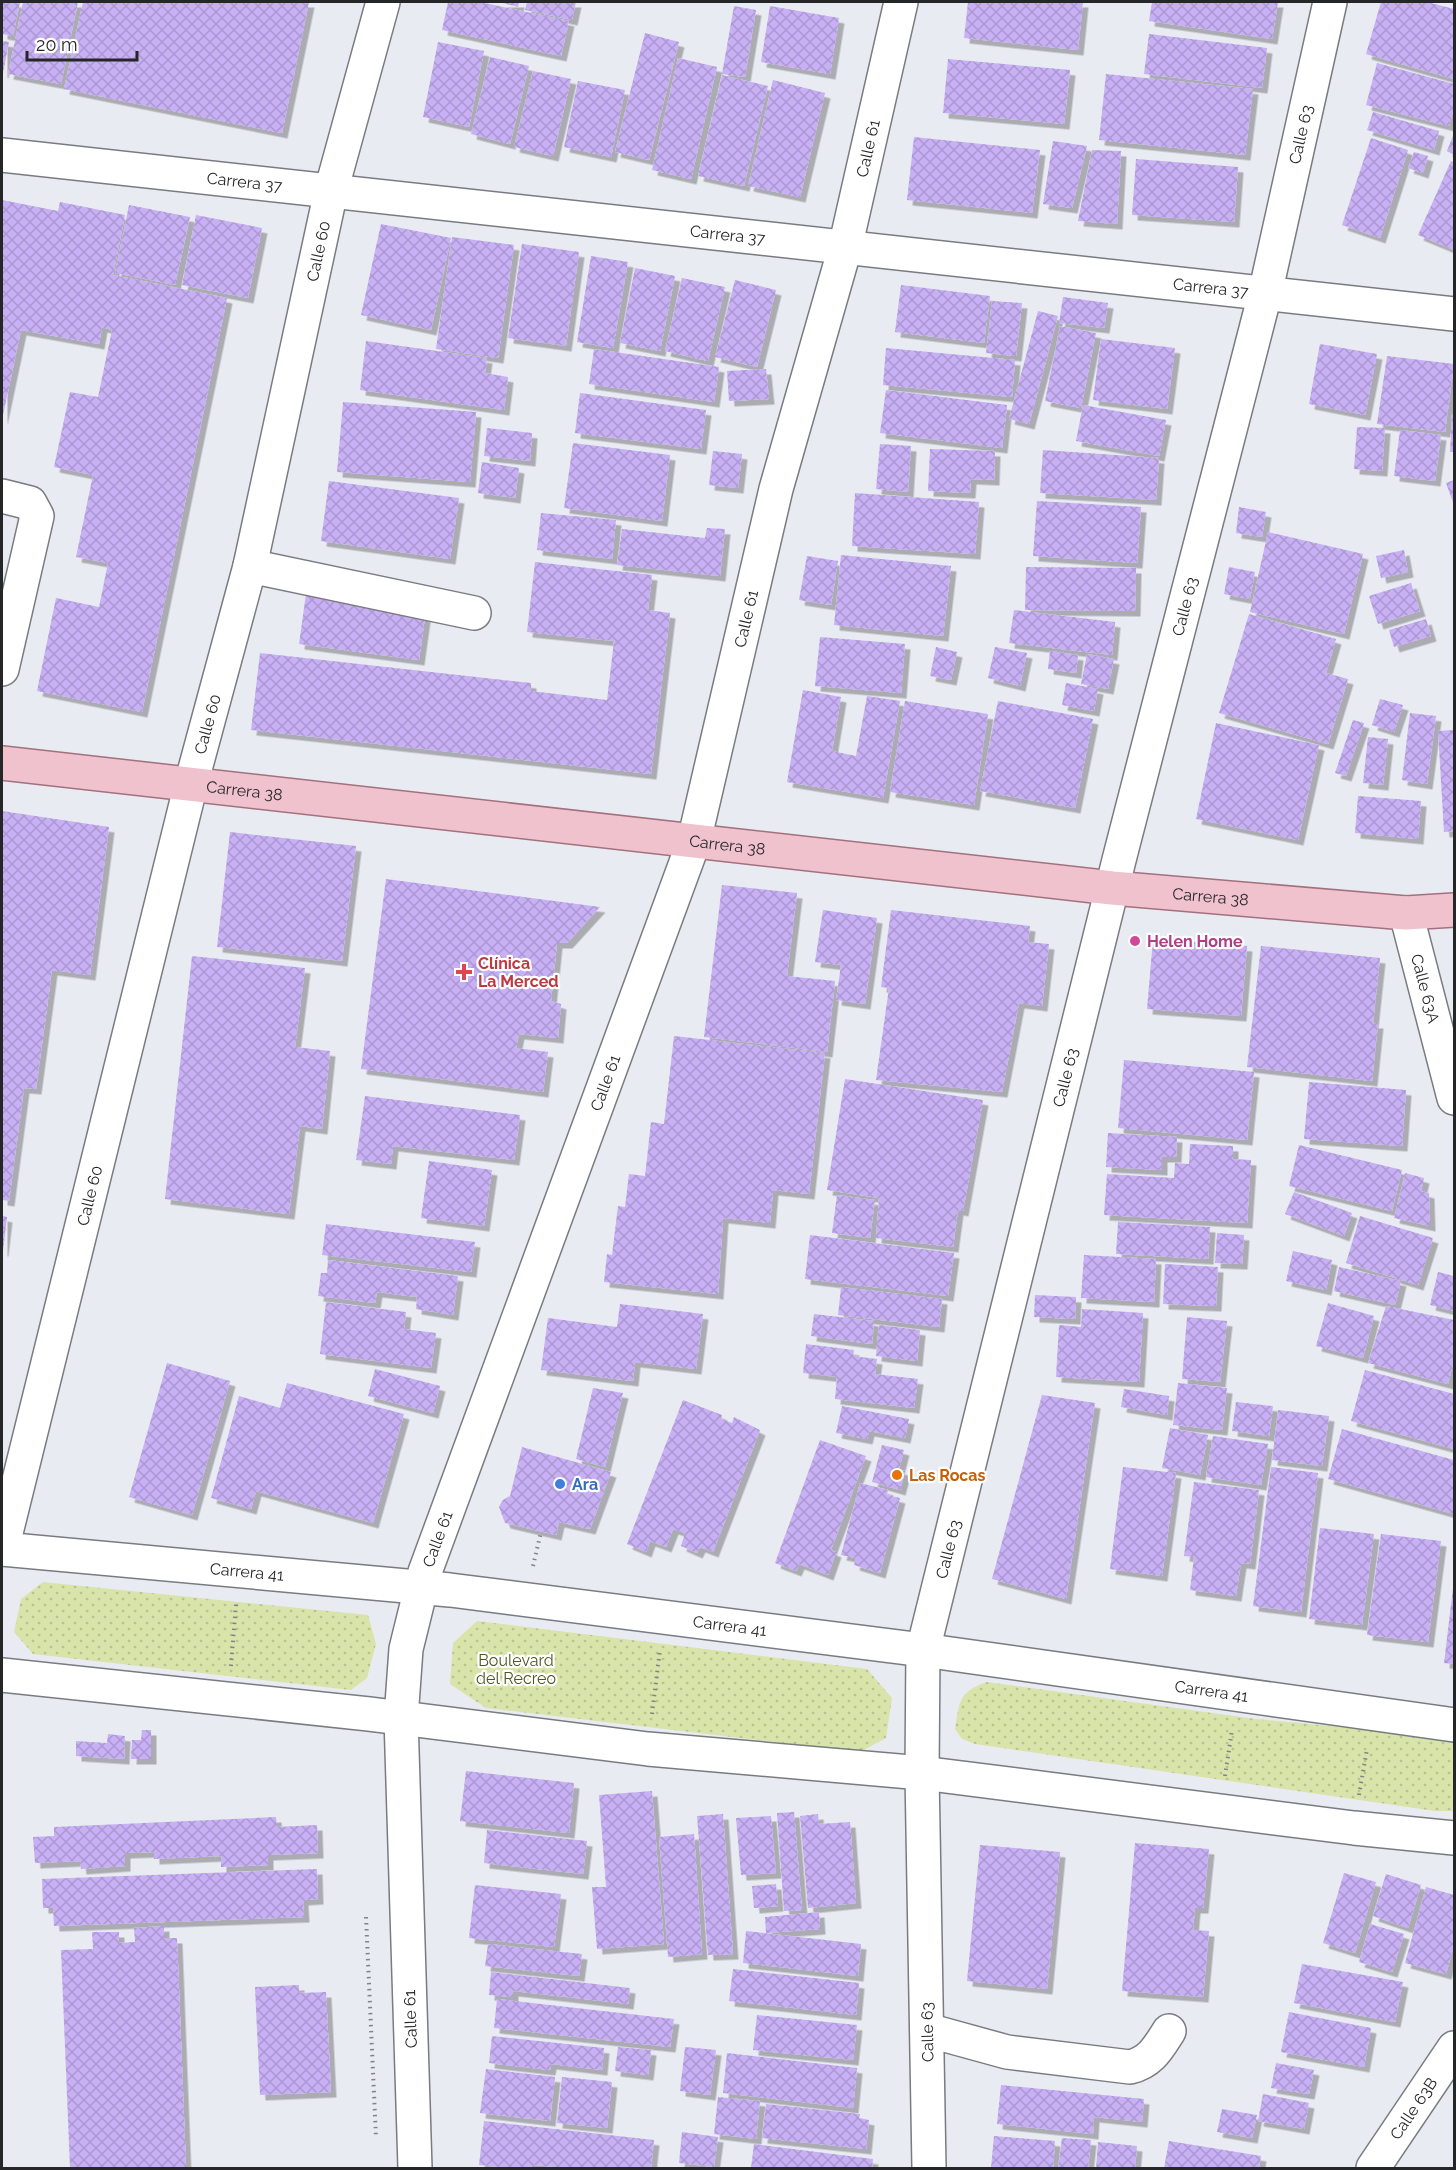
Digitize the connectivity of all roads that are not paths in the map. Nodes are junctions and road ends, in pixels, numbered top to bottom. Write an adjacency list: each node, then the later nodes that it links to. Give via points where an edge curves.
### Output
1 (383, 2): 5 (street, Calle 60)
2 (901, 2): 6 (street, Calle 61)
3 (1330, 2): 7 (street, Calle 63)
4 (2, 155): 5 (street, Carrera 37)
5 (331, 191): 6 (street, Carrera 37); 10 (street, Calle 60)
6 (845, 248): 7 (street, Carrera 37); 15 (street, Calle 61, via 776,489)
7 (1265, 294): 8 (street, Carrera 37); 16 (street, Calle 63)
8 (1455, 314)
9 (2, 496): 12 (street, via 30,503 37,516)
10 (250, 566): 11 (street); 14 (street, Calle 60)
11 (474, 613)
12 (2, 669)
13 (2, 763): 14 (main road, Carrera 38)
14 (191, 784): 15 (main road, Carrera 38); 20 (street, Calle 60)
15 (694, 841): 16 (main road, Carrera 38); 21 (street, Calle 61)
16 (1112, 888): 18 (main road, Carrera 38); 22 (street, Calle 63)
17 (1455, 910): 18 (main road, Carrera 38)
18 (1406, 913): 19 (street, Calle 63A)
19 (1455, 1098)
20 (2, 1549): 21 (street, Carrera 41)
21 (420, 1587): 22 (street, Carrera 41); 24 (street, Calle 61, via 406,1649)
22 (923, 1650): 25 (street, Carrera 41); 26 (street, Calle 63)
23 (2, 1675): 24 (street)
24 (400, 1718): 26 (street, via 648,1749); 31 (street, Calle 61)
25 (1455, 1725)
26 (922, 1773): 27 (street); 28 (street, Calle 63)
27 (1455, 1838)
28 (927, 2030): 29 (street, via 1007,2052 1130,2067 1152,2057); 32 (street, Calle 63)
29 (1169, 2031)
30 (1455, 2048): 33 (street, Calle 63B)
31 (415, 2169)
32 (929, 2169)
33 (1373, 2169)

